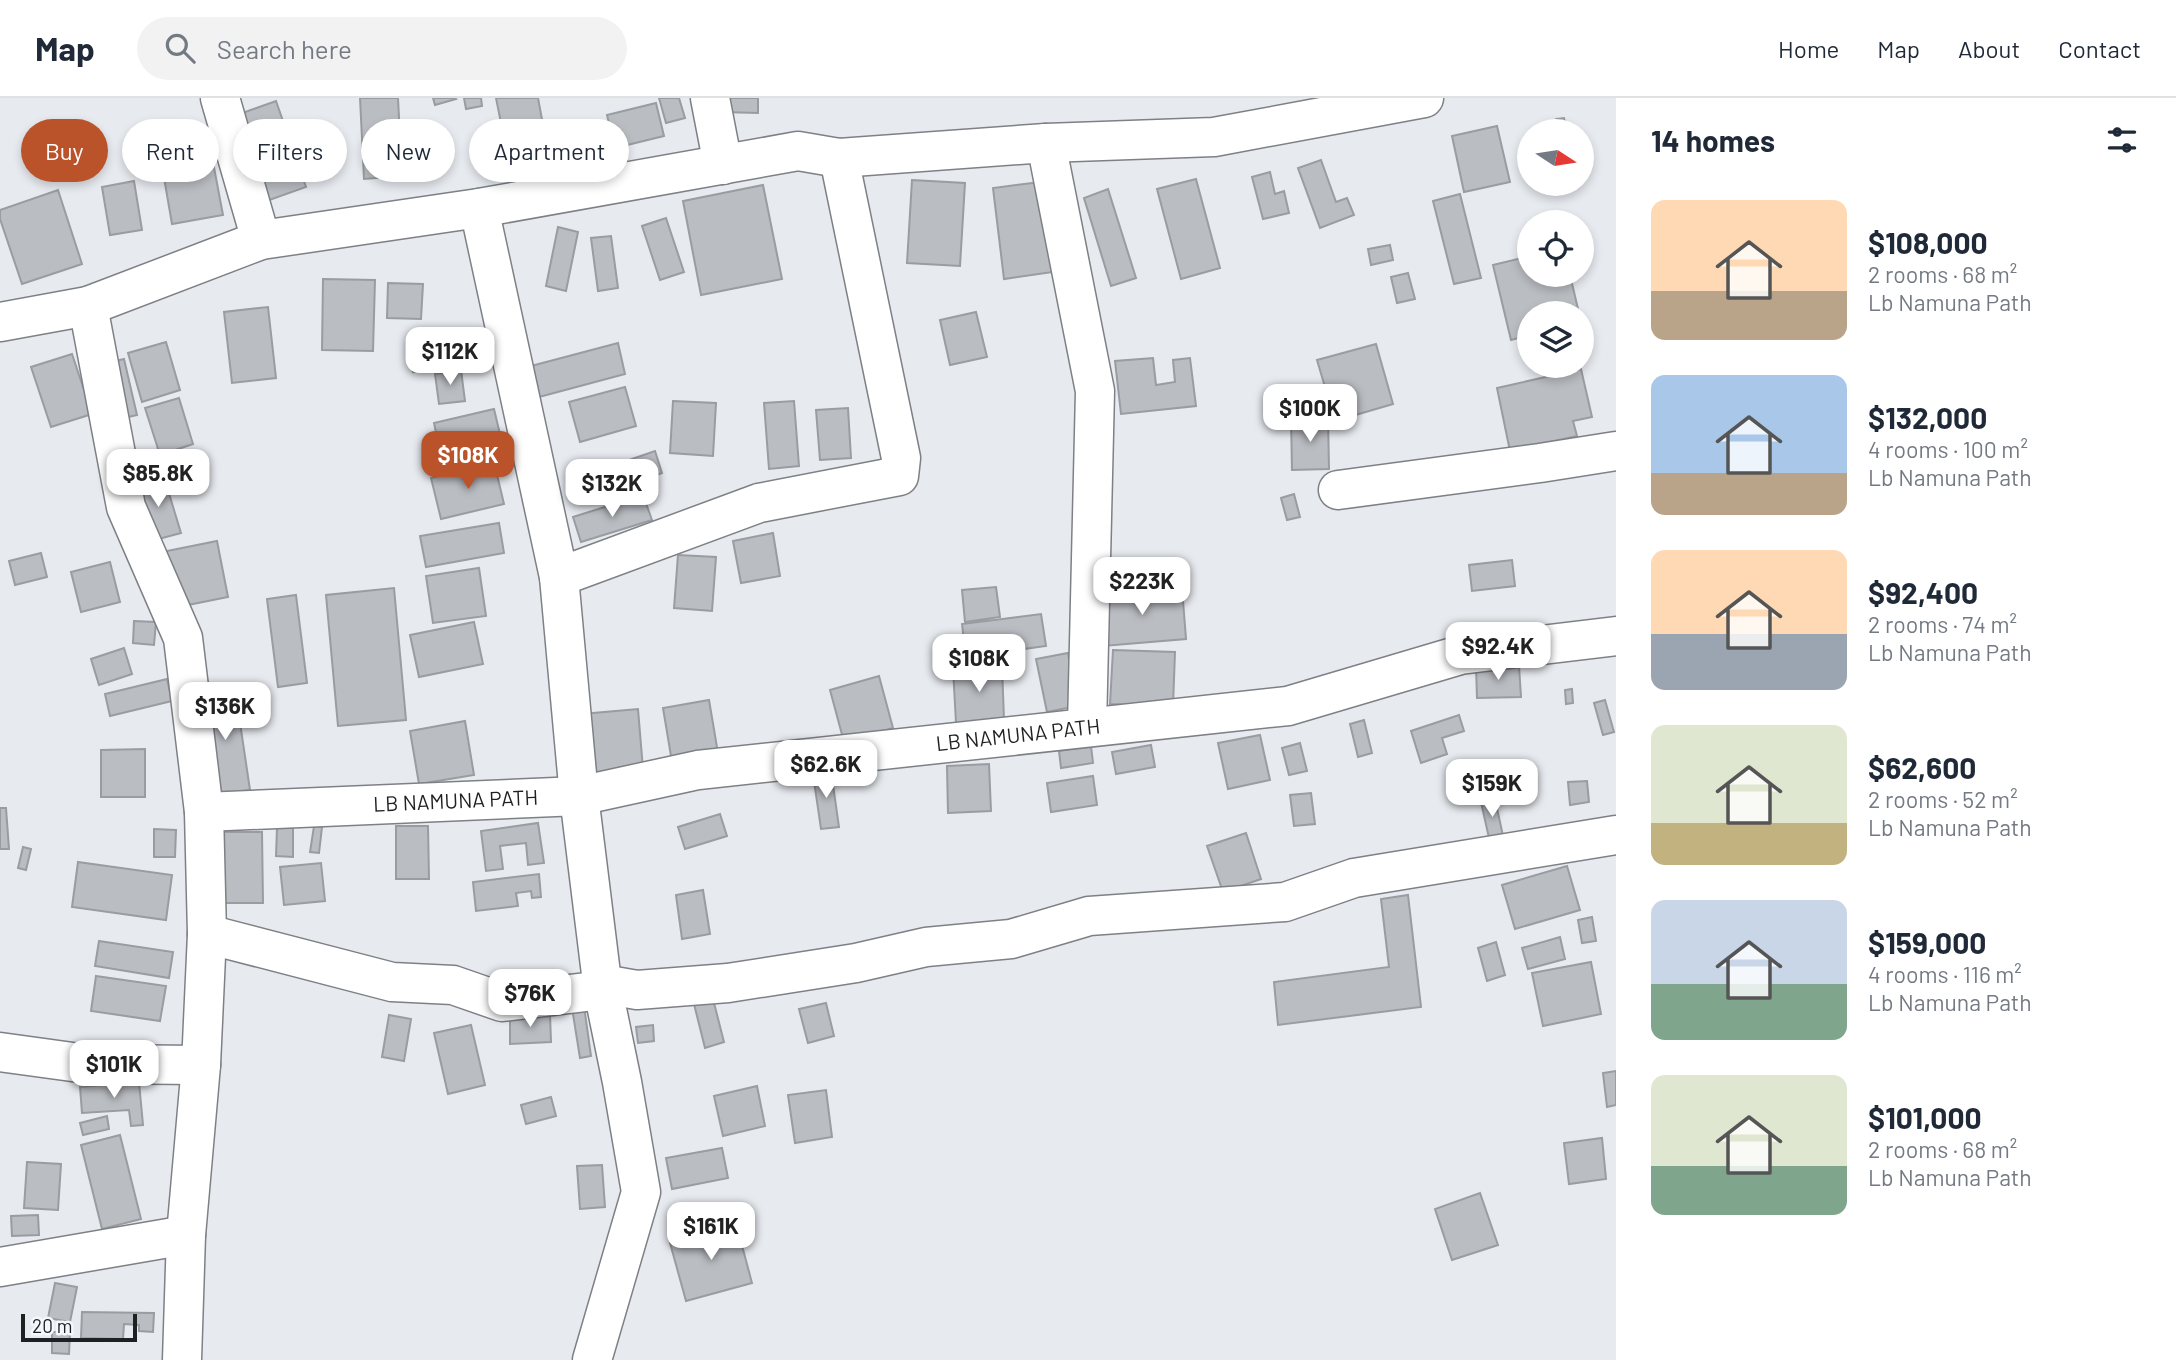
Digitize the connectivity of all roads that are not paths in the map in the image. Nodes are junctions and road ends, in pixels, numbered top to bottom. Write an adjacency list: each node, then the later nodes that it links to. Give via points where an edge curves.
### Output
1 (220, 98): 8 (street)
2 (710, 98): 6 (street)
3 (1424, 98): 4 (street, via 1214,137)
4 (1046, 143): 5 (street); 15 (street, via 1095,391)
5 (839, 158): 6 (street, via 798,151); 13 (street, via 901,458 899,476 760,503)
6 (723, 165): 7 (street)
7 (479, 208): 8 (street); 13 (street)
8 (261, 240): 9 (street)
9 (88, 306): 10 (street); 17 (street, via 126,507 183,638)
10 (0, 322)
11 (1616, 451): 12 (street)
12 (1338, 491)
13 (559, 576): 16 (street)
14 (1616, 636): 15 (street, LB NAMUNA PATH, via 1460,655 1288,706)
15 (1087, 727): 16 (street, LB NAMUNA PATH, via 698,769)
16 (579, 796): 17 (street, LB NAMUNA PATH); 20 (street)
17 (204, 812): 19 (street)
18 (1616, 835): 20 (street, via 1354,878 1285,902 1088,916 1011,939 926,947 728,983)
19 (207, 934): 20 (street, via 392,982 453,985 502,1002); 22 (street)
20 (603, 990): 26 (street, via 640,1192)
21 (0, 1052): 22 (street, via 87,1064)
22 (201, 1065): 23 (street)
23 (187, 1235): 24 (street); 25 (street)
24 (0, 1267)
25 (182, 1360)
26 (592, 1360)

